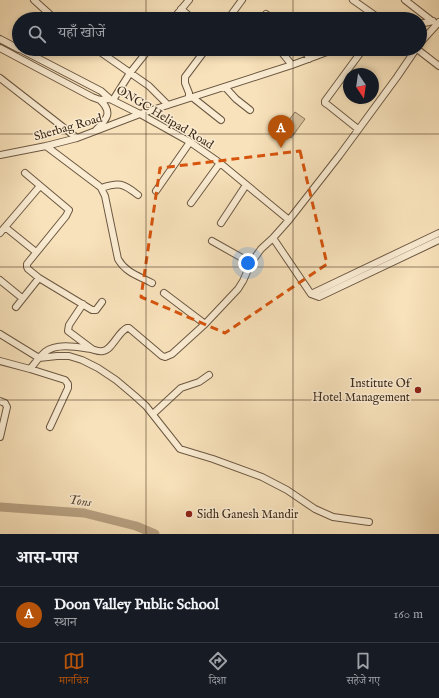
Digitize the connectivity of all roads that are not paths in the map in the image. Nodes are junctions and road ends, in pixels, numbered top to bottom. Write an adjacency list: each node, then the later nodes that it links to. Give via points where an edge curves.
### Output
1 (34, 0): 7 (street)
2 (189, 0): 6 (street)
3 (242, 0): 10 (street)
4 (353, 0): 11 (street)
5 (405, 0): 12 (street)
6 (181, 9): 8 (street); 9 (street)
7 (47, 12)
8 (179, 12)
9 (185, 12)
10 (233, 12)
11 (370, 12)
12 (420, 12)
13 (427, 17): 14 (street)
14 (432, 21): 15 (street); 16 (street)
15 (439, 21): 17 (street)
16 (427, 22)
17 (427, 35)
18 (0, 39): 19 (street, ONGC Helipad Road)
19 (12, 45)
20 (0, 48): 21 (street)
21 (12, 54)
22 (15, 56): 40 (street)
23 (33, 56): 41 (street, ONGC Helipad Road, via 101,91)
24 (106, 56): 36 (street)
25 (143, 56): 36 (street)
26 (201, 56): 39 (street, via 185,77)
27 (285, 56): 34 (street)
28 (308, 56): 33 (street)
29 (317, 56): 33 (street, Sherbag Road)
30 (357, 56): 46 (street, via 325,103)
31 (411, 56): 46 (street)
32 (425, 56): 35 (street)
33 (309, 59): 34 (street, Sherbag Road)
34 (292, 65): 38 (street, Sherbag Road)
35 (439, 66)
36 (130, 73): 41 (street); 42 (street, via 149,86)
37 (0, 78): 48 (street)
38 (224, 86): 39 (street, Sherbag Road); 43 (street)
39 (191, 97): 42 (street, Sherbag Road); 45 (street)
40 (100, 100): 41 (street); 47 (street, via 108,112 106,119)
41 (111, 100): 44 (street, ONGC Helipad Road)
42 (168, 105): 44 (street, Sherbag Road)
43 (250, 110)
44 (140, 114): 47 (street, Sherbag Road); 49 (street, ONGC Helipad Road)
45 (221, 120)
46 (358, 129): 60 (street)
47 (94, 132): 48 (street, Sherbag Road)
48 (78, 138): 50 (street, Sherbag Road)
49 (190, 142): 52 (street, ONGC Helipad Road); 57 (street)
50 (46, 146): 51 (street, Sherbag Road); 56 (street)
51 (0, 155)
52 (220, 164): 54 (street, ONGC Helipad Road); 59 (street)
53 (25, 174): 55 (street)
54 (246, 185): 60 (street, ONGC Helipad Road); 61 (street)
55 (40, 186): 62 (street); 68 (street, via 69,210)
56 (101, 188): 58 (street, via 122,185); 73 (street, via 105,196 118,259 127,271)
57 (156, 191)
58 (138, 195)
59 (191, 203)
60 (289, 220): 65 (street)
61 (221, 223)
62 (5, 227): 63 (street); 68 (street)
63 (0, 233)
64 (439, 233): 70 (street)
65 (273, 238): 69 (street, via 261,248); 75 (street)
66 (439, 240): 70 (street)
67 (212, 242): 69 (street)
68 (36, 252): 71 (street, via 27,267)
69 (251, 263): 80 (street, via 238,289)
70 (377, 266): 75 (street); 75 (street, via 319,298)
71 (39, 278): 76 (street); 78 (street)
72 (0, 280): 76 (street)
73 (152, 282)
74 (164, 293): 80 (street)
75 (311, 294)
76 (22, 298): 79 (street)
77 (102, 302): 78 (street, via 96,310)
78 (83, 304): 82 (street, via 68,330)
79 (16, 307)
80 (205, 324): 82 (street, via 172,354 165,357 129,328 122,330 105,351)
81 (0, 334): 83 (street)
82 (92, 349): 83 (street, via 66,346 45,352)
83 (39, 358): 85 (street); 88 (street, via 69,356 82,360 116,380)
84 (0, 361): 85 (street)
85 (30, 369): 89 (street, via 65,380 68,384)
86 (209, 375): 88 (street, via 199,382 181,388)
87 (0, 401): 90 (street, via 7,407)
88 (153, 414): 91 (street, via 180,449 213,458 262,477 333,517)
89 (50, 427)
90 (0, 438)
91 (369, 522)

